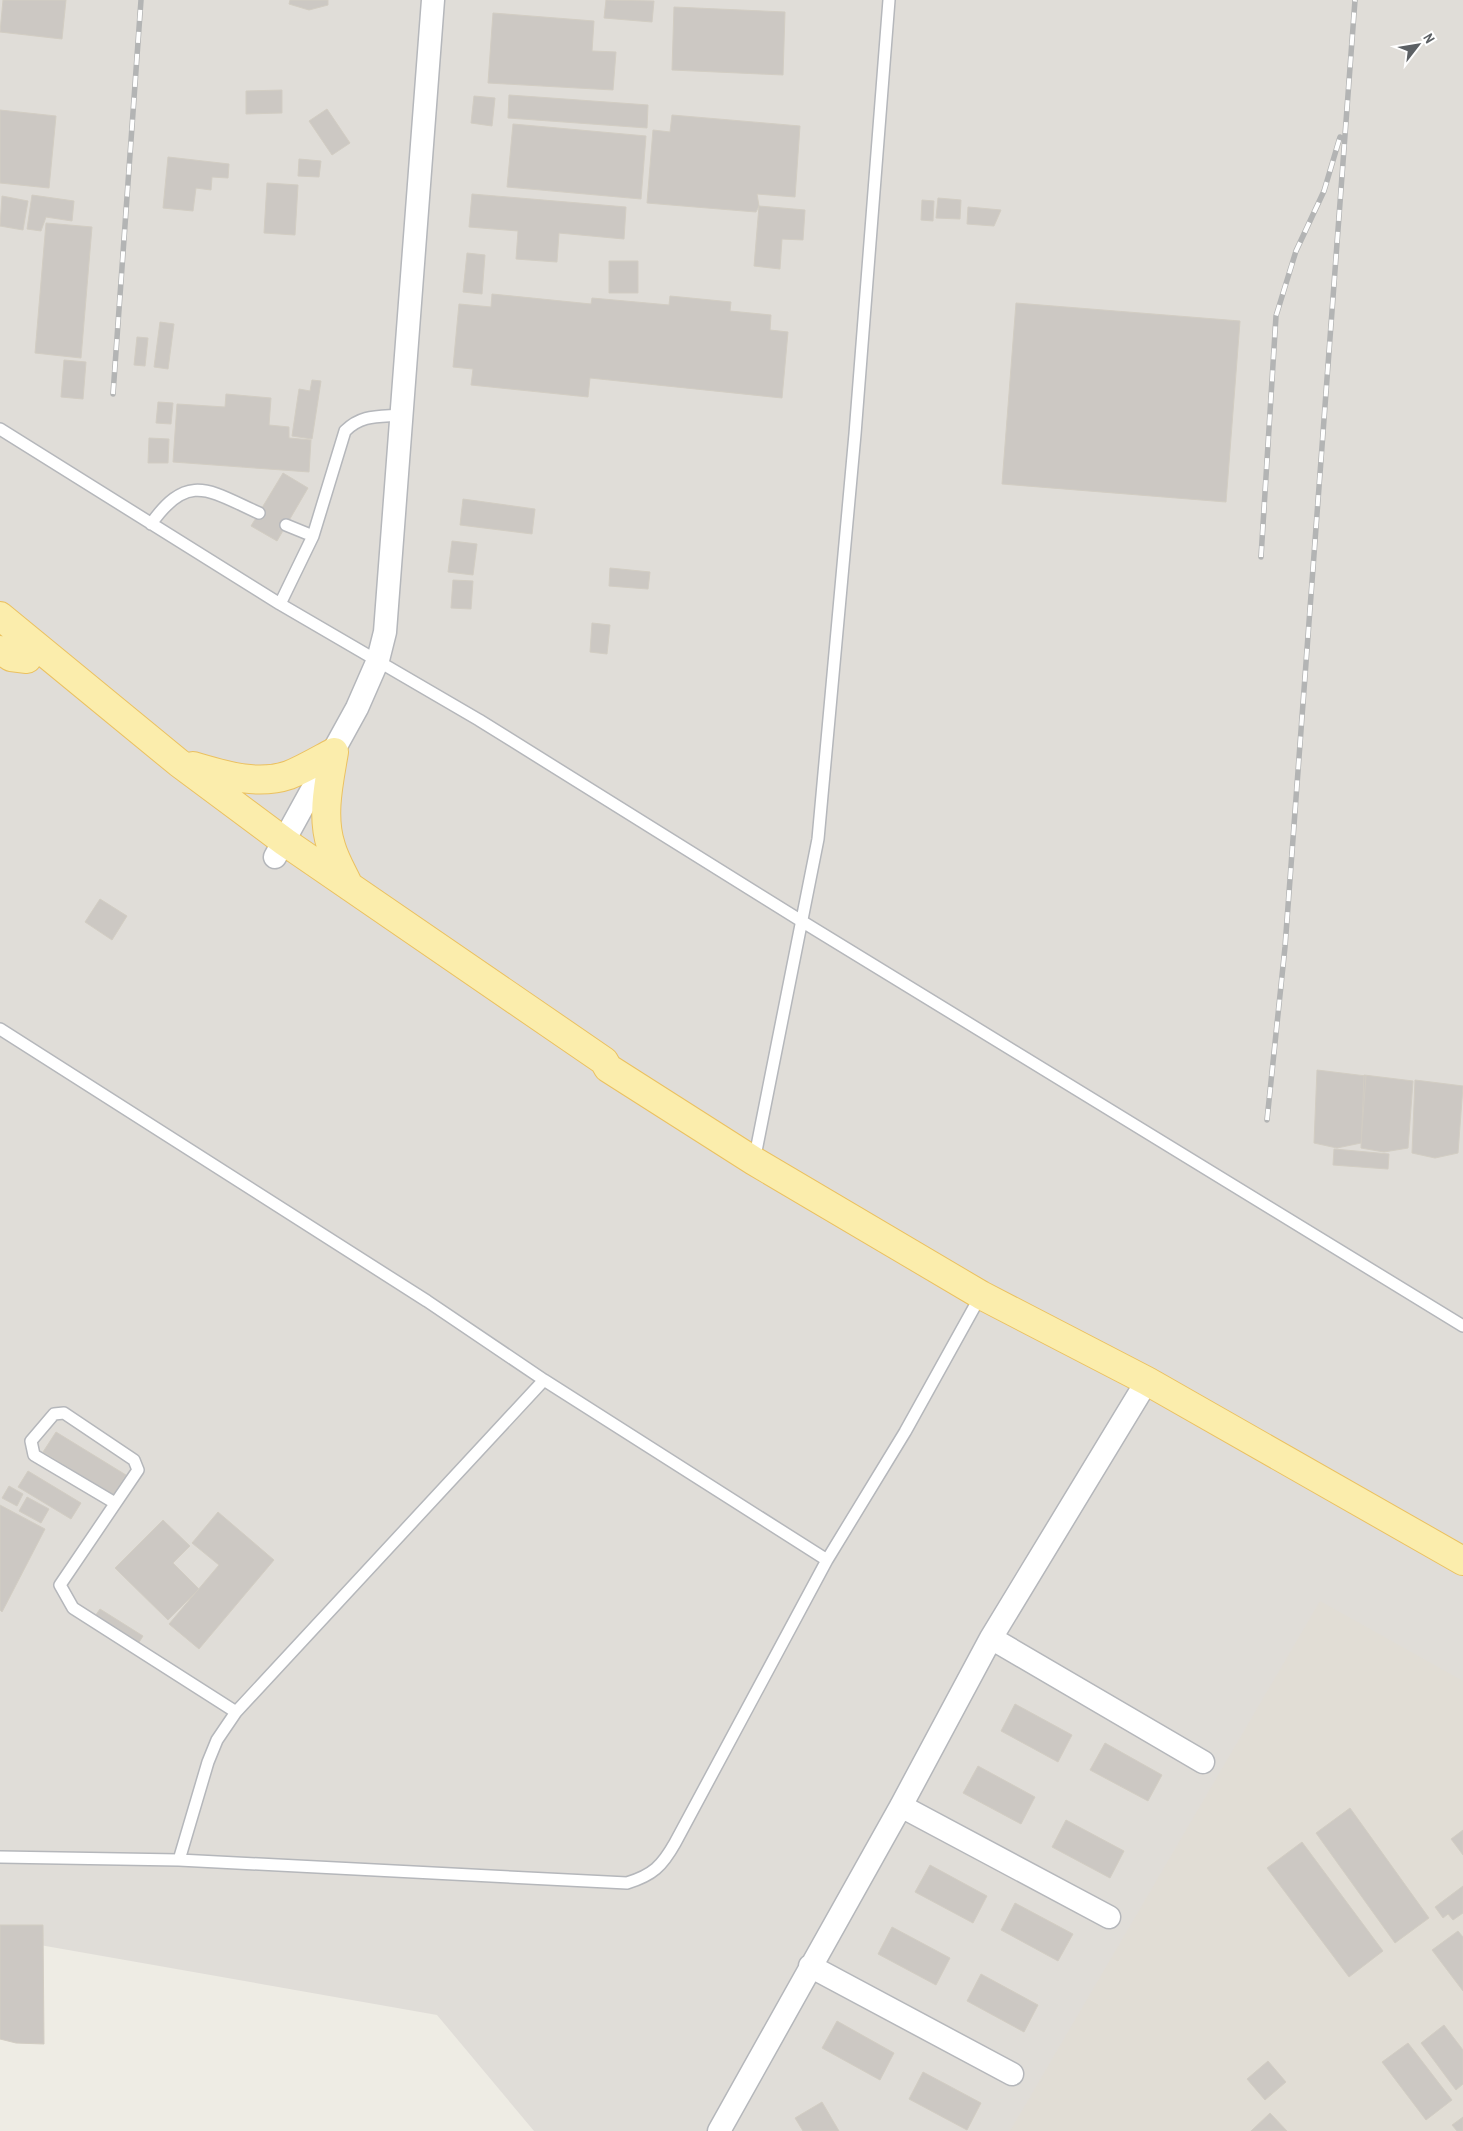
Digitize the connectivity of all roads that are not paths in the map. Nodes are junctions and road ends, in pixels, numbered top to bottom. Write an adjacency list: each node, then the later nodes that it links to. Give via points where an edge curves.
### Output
1 (433, 0): 3 (street)
2 (889, 0): 19 (lane, via 832,691 818,839)
3 (402, 415): 8 (lane, via 354,421 345,431); 14 (street, via 385,632)
4 (0, 429): 6 (lane)
5 (259, 512): 6 (lane, via 211,491 195,490 178,495 164,506)
6 (151, 524): 9 (lane)
7 (286, 525): 8 (lane)
8 (313, 536): 9 (lane)
9 (280, 604): 14 (lane)
10 (0, 616): 16 (main road)
11 (0, 636): 13 (main road)
12 (0, 650): 13 (main road, via 11,657)
13 (27, 659): 17 (main road, via 156,766)
14 (378, 660): 15 (street, via 358,708); 19 (lane)
15 (334, 752): 16 (main road, via 288,775 266,780 242,779); 17 (street); 18 (main road, via 327,825 331,845)
16 (179, 762): 17 (main road)
17 (280, 849): 18 (main road); 21 (main road, via 466,988 549,1040 599,1067)
18 (350, 887): 21 (main road, via 604,1061)
19 (803, 922): 22 (lane); 24 (lane)
20 (0, 1030): 25 (lane, via 427,1301)
21 (608, 1068): 22 (main road)
22 (754, 1161): 23 (main road)
23 (981, 1295): 26 (main road); 28 (lane, via 905,1432)
24 (1463, 1326)
25 (544, 1380): 28 (lane); 31 (lane)
26 (1147, 1381): 29 (main road); 30 (street)
27 (115, 1503): 27 (lane, via 138,1470 134,1460 64,1413 54,1414 32,1441 34,1455); 31 (lane, via 60,1585 73,1608)
28 (827, 1560): 35 (lane, via 675,1843 664,1862 646,1877 627,1883)
29 (1463, 1562)
30 (990, 1638): 32 (street); 33 (street)
31 (236, 1712): 35 (lane, via 217,1740 208,1762)
32 (1202, 1762)
33 (901, 1806): 36 (street); 37 (street)
34 (0, 1857): 35 (lane)
35 (179, 1860)
36 (1109, 1917)
37 (810, 1966): 38 (street); 39 (street)
38 (1012, 2074)
39 (719, 2131)

